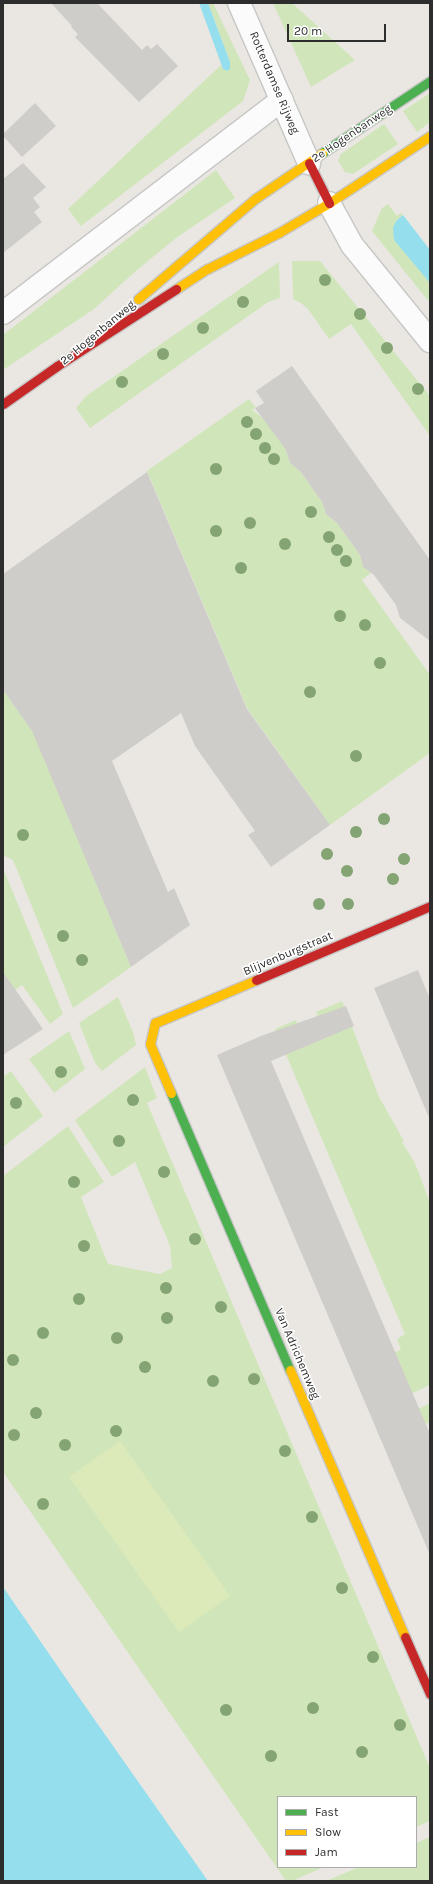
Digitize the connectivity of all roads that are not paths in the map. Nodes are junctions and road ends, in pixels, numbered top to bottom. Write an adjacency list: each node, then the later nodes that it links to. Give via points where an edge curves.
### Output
1 (239, 3): 3 (street, Rotterdamse Rijweg)
2 (430, 81): 5 (street, 2e Hogenbanweg)
3 (282, 100): 5 (street, Rotterdamse Rijweg); 7 (street)
4 (430, 136): 6 (street, 2e Hogenbanweg)
5 (308, 163): 6 (street); 9 (street, 2e Hogenbanweg, via 256,198)
6 (329, 203): 8 (street, via 352,245); 9 (street, 2e Hogenbanweg, via 280,232 207,269)
7 (3, 313)
8 (430, 341)
9 (57, 366): 10 (street)
10 (3, 404)
11 (430, 906): 12 (street, Blijvenburgstraat)
12 (155, 1023): 13 (street, Van Adrichemweg, via 150,1044)
13 (430, 1694)

